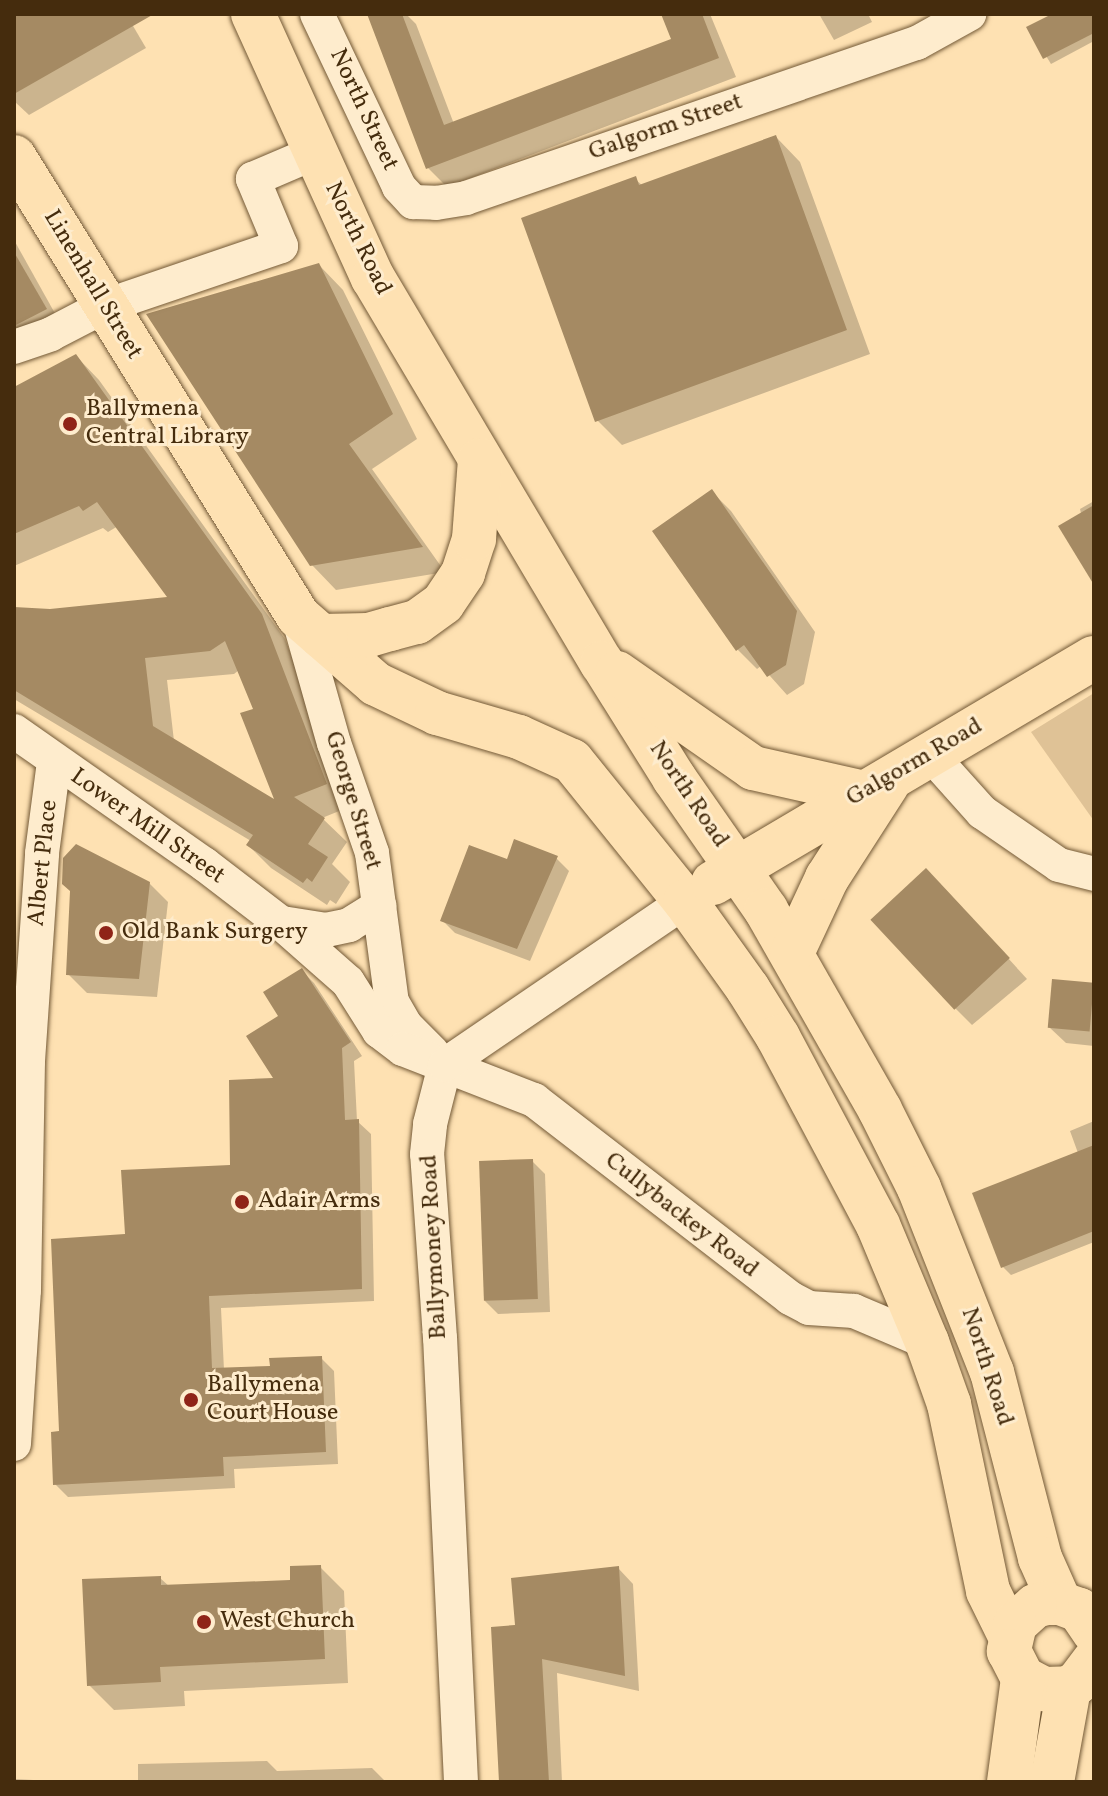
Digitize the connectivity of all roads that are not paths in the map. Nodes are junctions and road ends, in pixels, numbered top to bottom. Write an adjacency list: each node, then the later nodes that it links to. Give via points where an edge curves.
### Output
1 (253, 14): 5 (main road, North Road)
2 (317, 14): 7 (street, North Street, via 399,187)
3 (969, 14): 4 (street, Galgorm Street)
4 (910, 28): 7 (street, Galgorm Street, via 466,198)
5 (316, 152): 8 (street, via 253,179 281,246); 10 (main road, North Road, via 373,278)
6 (14, 157): 8 (main road, Linenhall Street)
7 (413, 202)
8 (105, 306): 9 (street); 11 (main road, Linenhall Street)
9 (14, 347)
10 (480, 460): 11 (main road, via 474,539 463,573 443,603 417,622 379,632); 13 (main road, North Road)
11 (310, 626): 20 (main road, Linenhall Street, via 376,684 437,713 519,737 572,761); 21 (street, George Street, via 334,743 372,853)
12 (1094, 658): 15 (main road, Galgorm Road)
13 (602, 663): 17 (main road, via 753,768); 18 (main road, North Road)
14 (14, 731): 16 (street, Lower Mill Street)
15 (930, 754): 17 (main road, Galgorm Road); 19 (street, via 982,812 1059,865)
16 (54, 762): 22 (street, Lower Mill Street); 26 (street, Albert Place, via 42,853 28,1061 24,1290)
17 (878, 786): 18 (main road, Galgorm Road); 23 (main road)
18 (737, 868): 20 (main road); 23 (main road, North Road)
19 (1094, 874)
20 (685, 901): 24 (street); 25 (main road, Linenhall Street, via 778,1037 878,1225)
21 (380, 906): 22 (street, Lower Mill Street, via 349,925 326,930); 24 (street, George Street, via 392,1002 406,1026)
22 (281, 923): 24 (street, Lower Mill Street, via 348,982 379,1031 403,1049)
23 (792, 953): 28 (main road, North Road, via 919,1188 992,1372 1040,1558)
24 (445, 1065): 25 (street, Cullybackey Road, via 534,1100 790,1298 813,1308 854,1311); 30 (street, Ballymoney Road, via 427,1154)
25 (927, 1342): 27 (main road, Linenhall Street, via 949,1404 988,1591)
26 (14, 1444)
27 (1010, 1636): 28 (main road, via 1023,1614 1035,1606); 29 (main road, Linenhall Street, via 1009,1651)
28 (1085, 1643): 29 (main road, via 1044,1689); 32 (main road)
29 (1023, 1678): 31 (main road)
30 (461, 1782)
31 (1009, 1782)
32 (1052, 1782)

